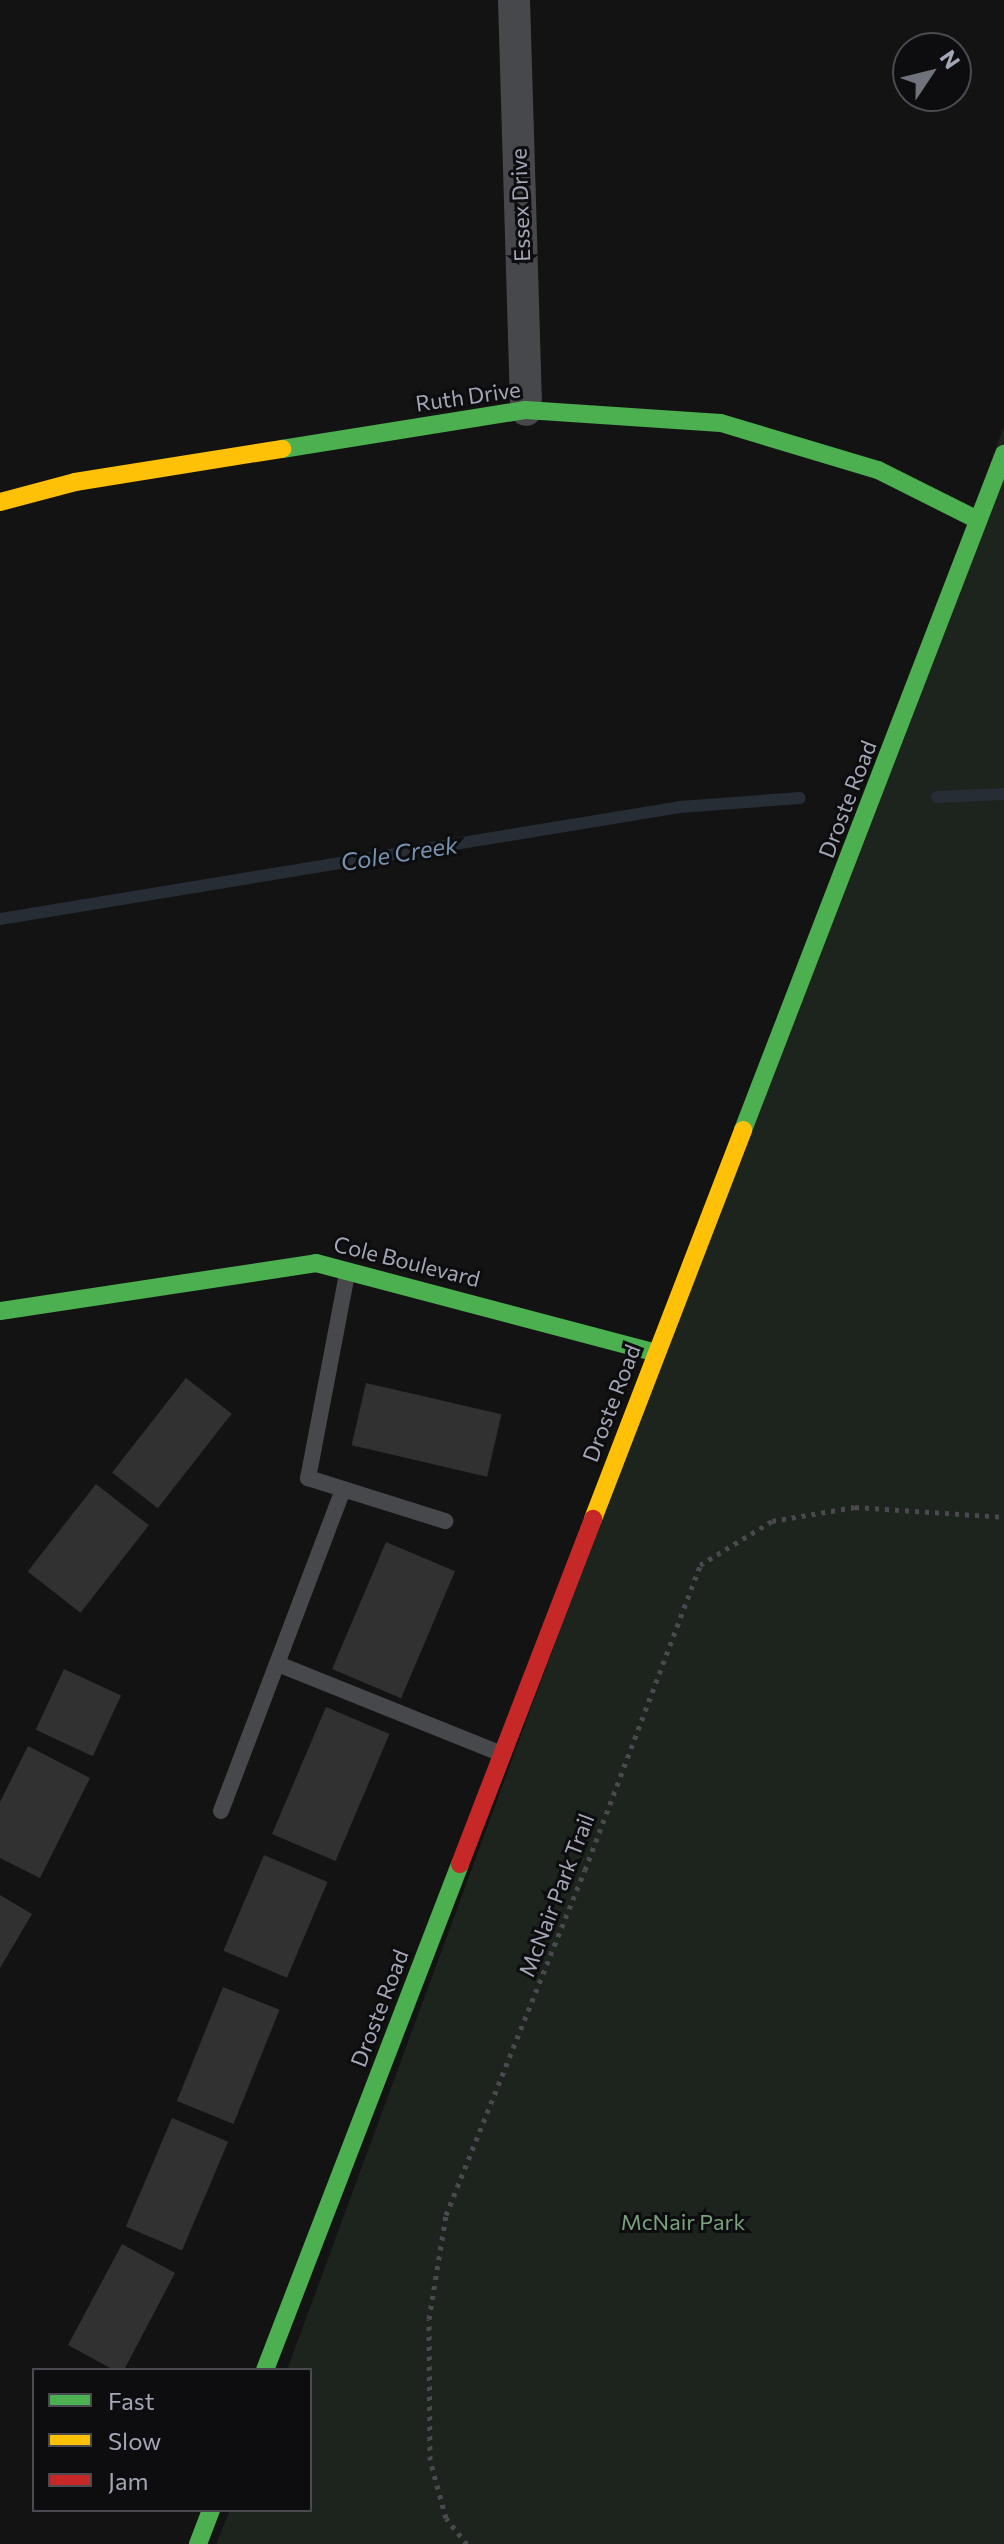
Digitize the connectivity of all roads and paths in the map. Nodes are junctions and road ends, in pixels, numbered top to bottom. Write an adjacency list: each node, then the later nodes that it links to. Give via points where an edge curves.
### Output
1 (514, 0): 2 (street, Essex Drive)
2 (526, 410): 4 (street, Ruth Drive, via 75,482); 5 (street, Ruth Drive, via 721,423 878,470)
3 (1004, 454): 5 (street, Droste Road)
4 (0, 502)
5 (978, 520): 8 (street, Droste Road)
6 (348, 1268): 7 (street, Cole Boulevard, via 277,1265); 8 (street, Cole Boulevard); 9 (lane, via 308,1478)
7 (0, 1311)
8 (656, 1353): 13 (street, Droste Road)
9 (343, 1489): 11 (lane); 12 (lane)
10 (1004, 1517): 18 (path, McNair Park Trail, via 855,1507 772,1521 700,1565 446,2215 429,2319 430,2460 446,2518)
11 (445, 1521)
12 (278, 1664): 13 (lane); 14 (lane)
13 (502, 1754): 15 (street, Droste Road)
14 (221, 1811)
15 (266, 2368)
16 (210, 2512): 17 (street)
17 (198, 2544)
18 (467, 2544)

